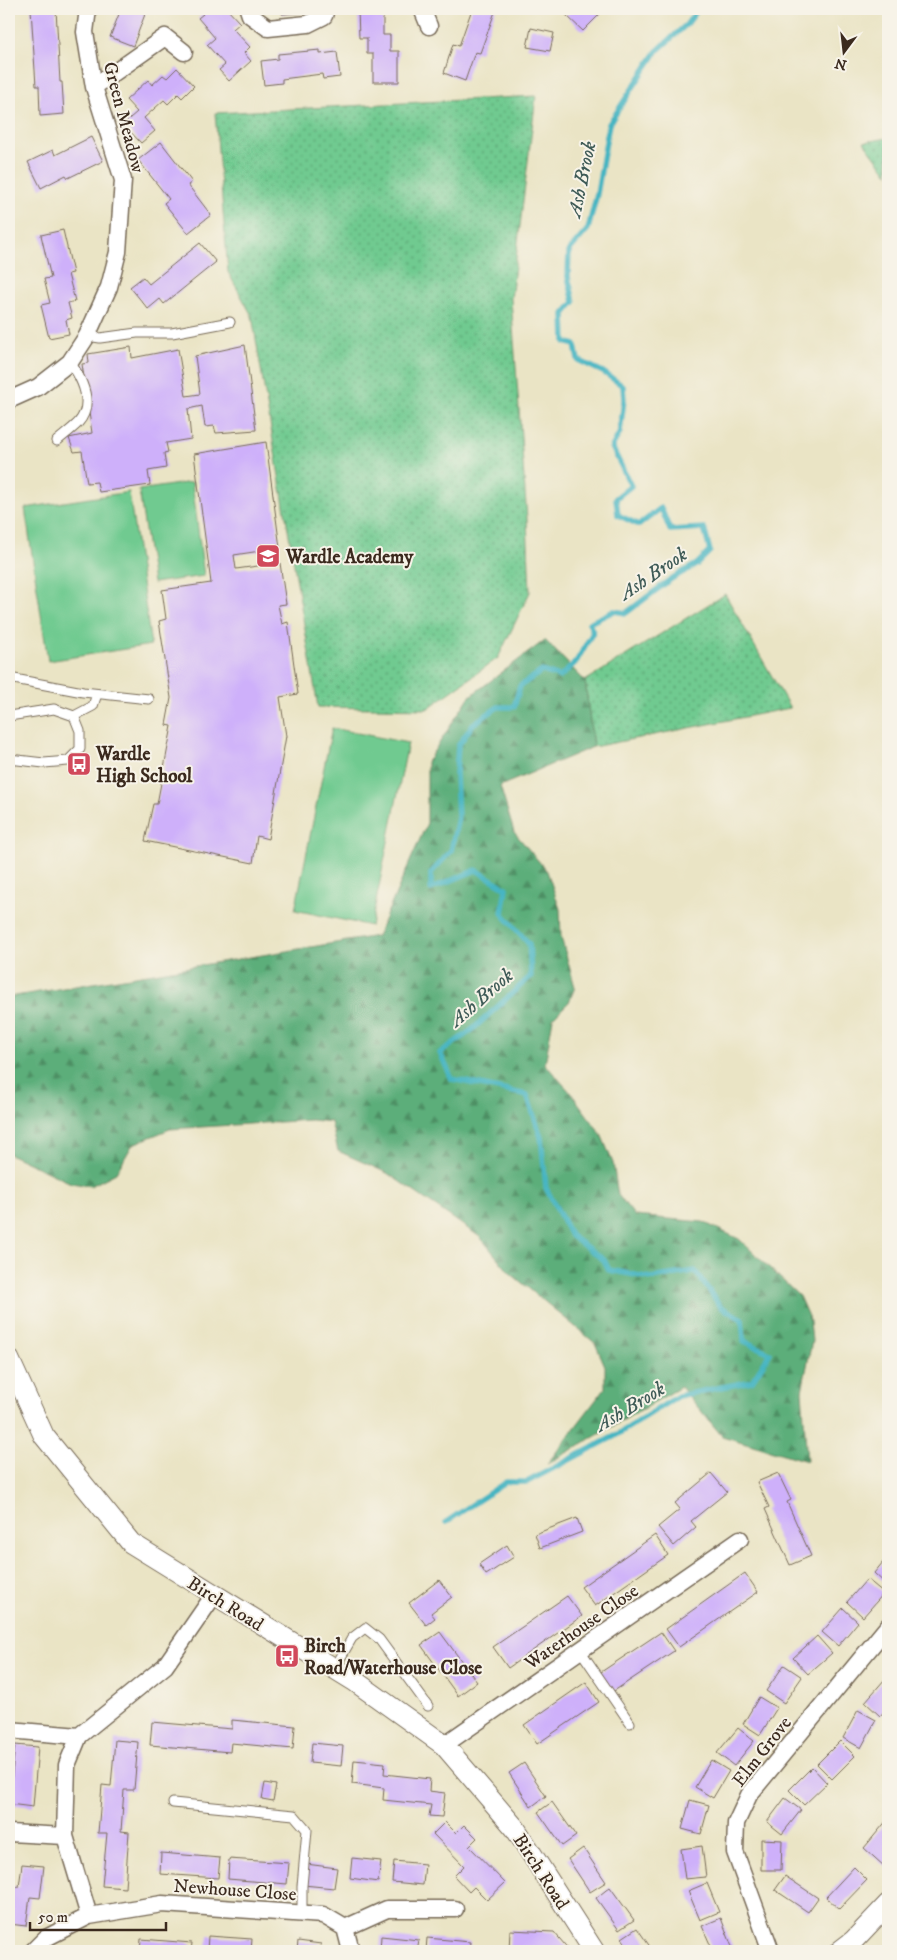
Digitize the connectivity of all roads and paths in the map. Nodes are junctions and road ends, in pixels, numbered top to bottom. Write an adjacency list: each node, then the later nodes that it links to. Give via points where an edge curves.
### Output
1 (88, 9): 7 (street, Green Meadow, via 85,32)
2 (248, 9): 3 (street, via 250,15 268,28 308,24 324,16)
3 (326, 9)
4 (422, 9): 5 (street)
5 (429, 26)
6 (184, 52): 7 (street, via 166,37)
7 (94, 87): 9 (street, Green Meadow, via 123,180 118,252 109,288)
8 (230, 322): 9 (lane, via 172,333)
9 (87, 336): 10 (street, Green Meadow)
10 (70, 362): 11 (street, Green Meadow, via 38,387); 12 (lane, via 84,388 86,407 79,422)
11 (9, 400)
12 (57, 441)
13 (9, 678): 14 (lane)
14 (97, 694): 15 (lane); 17 (lane, via 93,706)
15 (149, 700)
16 (9, 716): 17 (lane, via 54,709)
17 (74, 716): 18 (lane, via 80,731 80,749 68,762)
18 (9, 759)
19 (9, 1359): 21 (street, Birch Road, via 44,1436 131,1543)
20 (740, 1539): 23 (street, Waterhouse Close)
21 (214, 1595): 24 (street, Birch Road); 28 (street, via 165,1666)
22 (888, 1626): 41 (street, Elm Grove, via 750,1795 736,1823 734,1852)
23 (580, 1650): 26 (lane); 29 (street, Waterhouse Close)
24 (334, 1669): 25 (lane, via 352,1638 365,1628 379,1639); 29 (street, Birch Road)
25 (428, 1706)
26 (630, 1723)
27 (9, 1730): 28 (street)
28 (80, 1736): 32 (street, via 67,1765)
29 (444, 1745): 40 (street, Birch Road, via 515,1828)
30 (173, 1803): 35 (lane, via 294,1815 307,1830)
31 (9, 1833): 32 (street)
32 (65, 1836): 36 (street)
33 (888, 1904): 42 (street)
34 (455, 1909): 37 (street, via 387,1909)
35 (302, 1914): 36 (street, Newhouse Close, via 162,1904); 37 (street, Newhouse Close, via 323,1915)
36 (89, 1916): 38 (street, Newhouse Close, via 46,1938)
37 (345, 1928): 39 (street)
38 (33, 1951)
39 (352, 1951)
40 (594, 1951)
41 (771, 1951)
42 (840, 1951)

